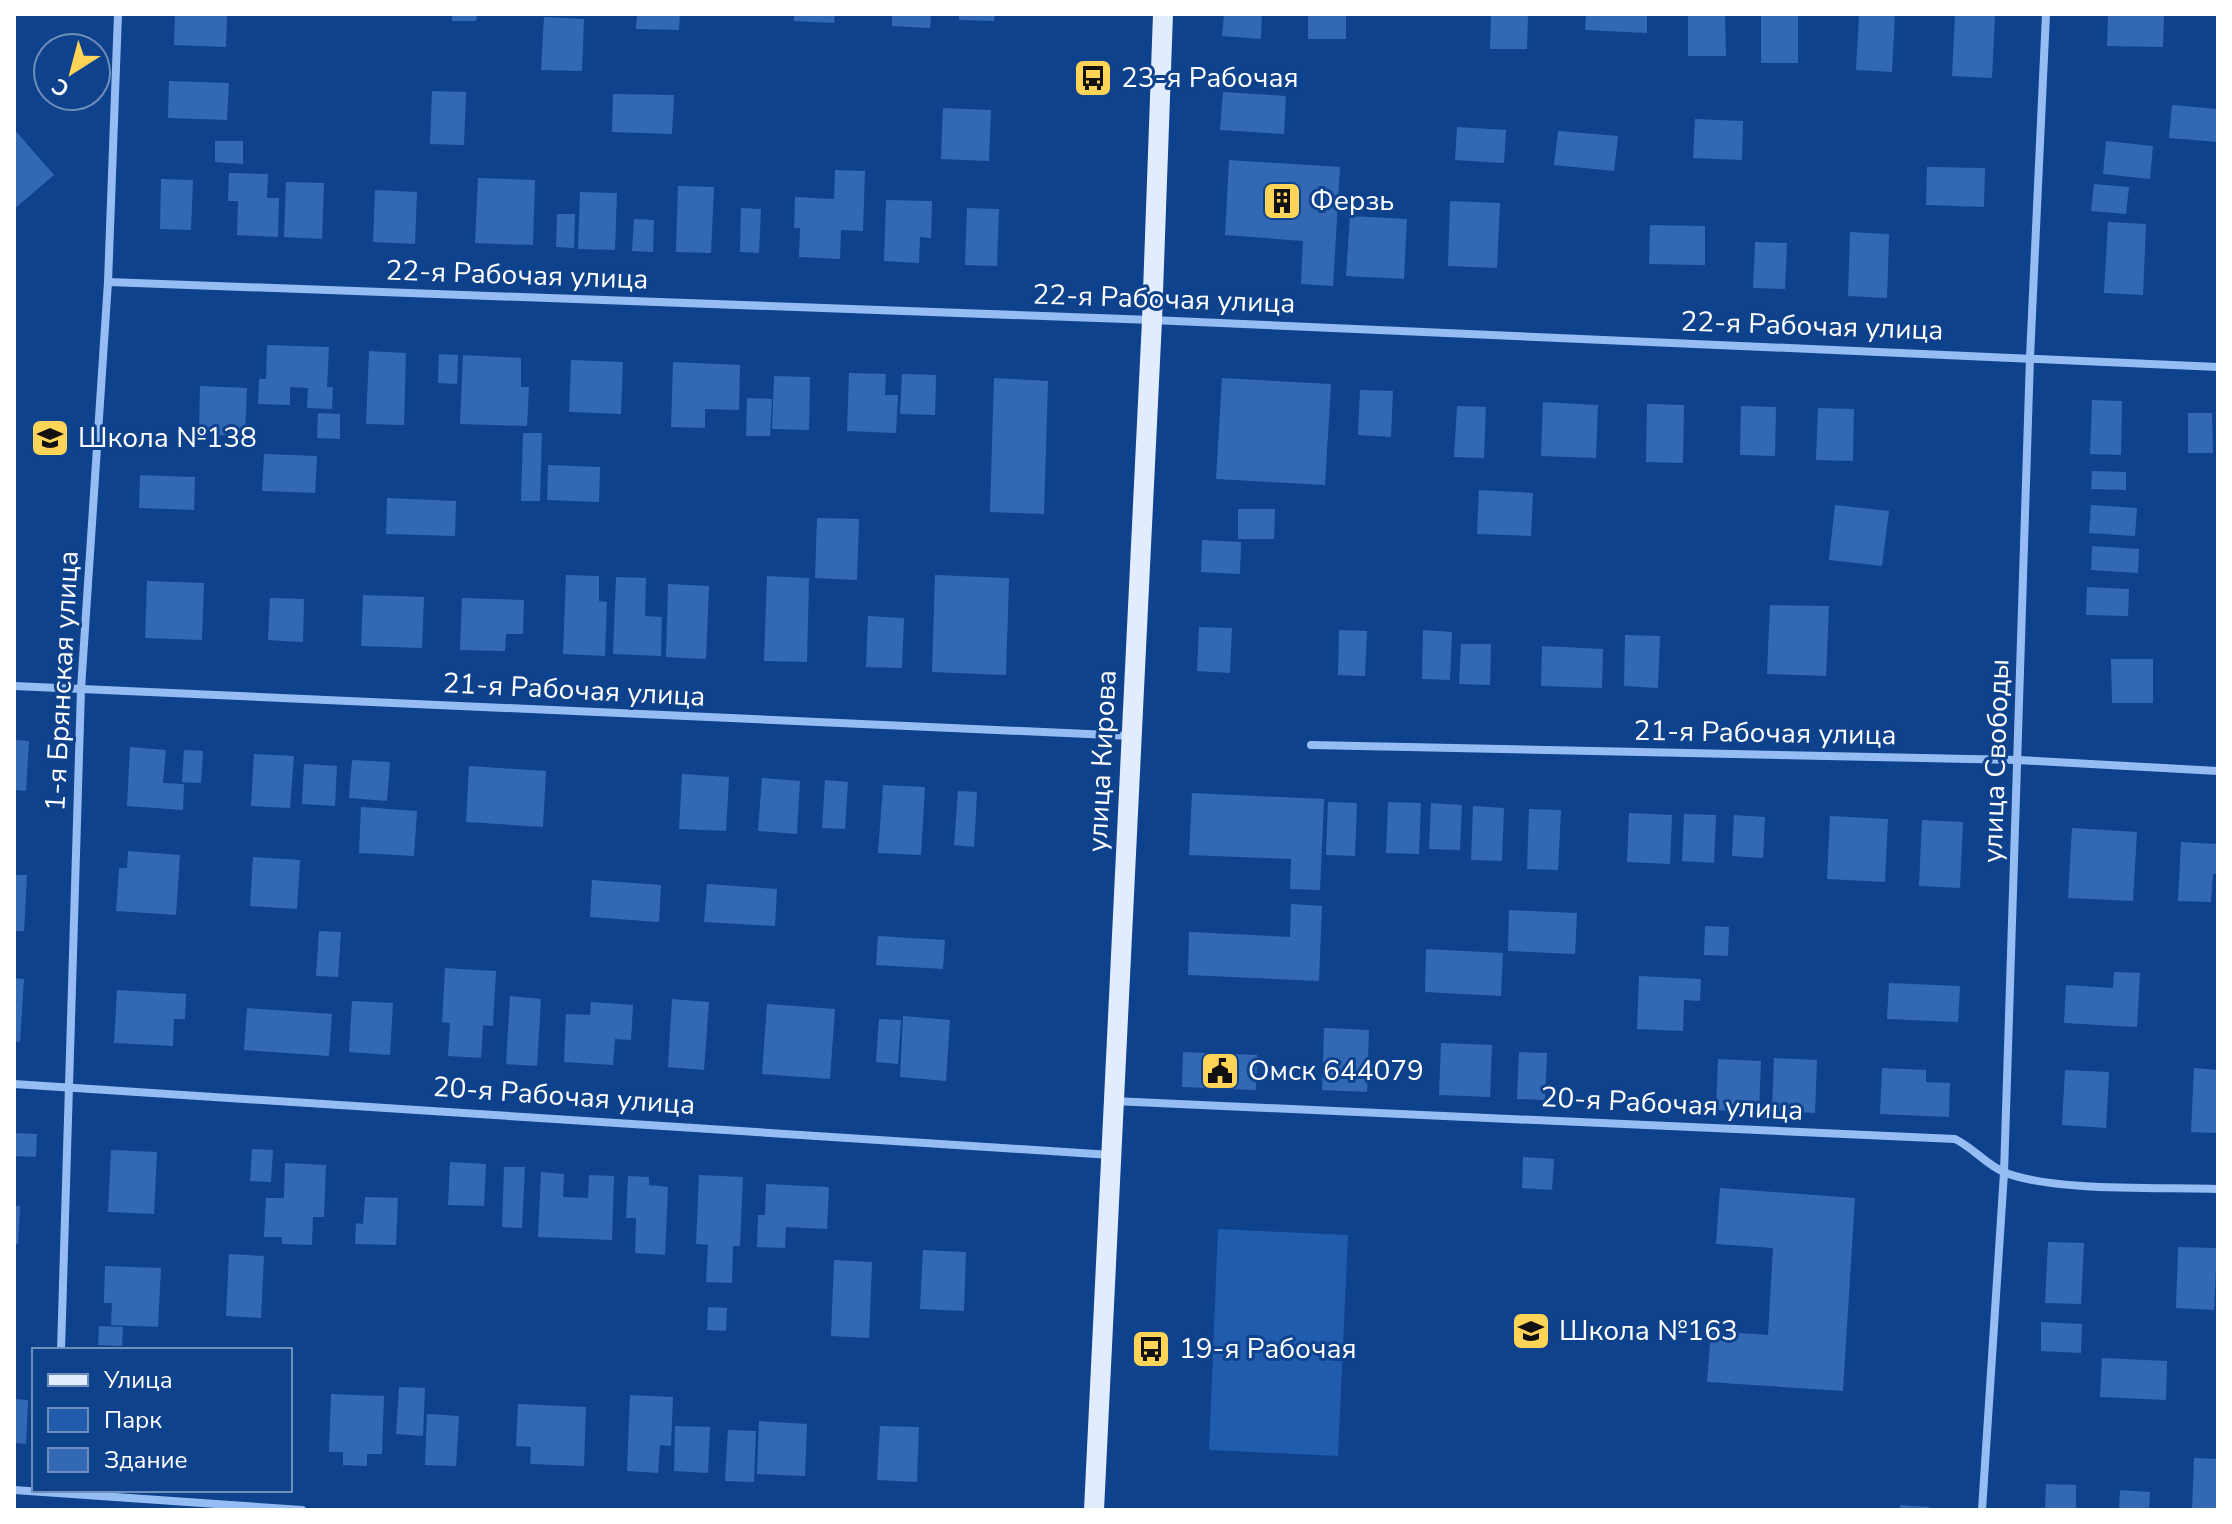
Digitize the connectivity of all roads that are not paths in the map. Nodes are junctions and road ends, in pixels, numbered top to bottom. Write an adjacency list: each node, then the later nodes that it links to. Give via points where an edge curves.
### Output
1 (118, 14): 4 (street, 1-я Брянская улица)
2 (1163, 14): 5 (main road, улица Кирова)
3 (2046, 14): 6 (street, улица Свободы)
4 (108, 282): 5 (street, 22-я Рабочая улица); 9 (street, 1-я Брянская улица)
5 (1152, 320): 6 (street, 22-я Рабочая улица); 10 (main road, улица Кирова)
6 (2030, 357): 7 (street, 22-я Рабочая улица); 12 (street, улица Свободы)
7 (2218, 367)
8 (14, 686): 9 (street, 21-я Рабочая улица)
9 (81, 689): 10 (street, 21-я Рабочая улица); 15 (street, 1-я Брянская улица)
10 (1132, 736): 16 (main road, улица Кирова)
11 (1311, 745): 12 (street, 21-я Рабочая улица)
12 (2018, 760): 13 (street, 21-я Рабочая улица); 18 (street, улица Свободы)
13 (2218, 771)
14 (14, 1084): 15 (street, 20-я Рабочая улица)
15 (71, 1086): 17 (street, 20-я Рабочая улица); 20 (street, 1-я Брянская улица)
16 (1112, 1101): 17 (main road, улица Кирова); 18 (street, 20-я Рабочая улица, via 1955,1139)
17 (1111, 1155): 23 (main road, улица Кирова)
18 (2004, 1173): 19 (street, 20-я Рабочая улица, via 2040,1182); 24 (street, улица Свободы)
19 (2218, 1189)
20 (61, 1348)
21 (69, 1492): 22 (street)
22 (302, 1510)
23 (1094, 1510)
24 (1982, 1510)

